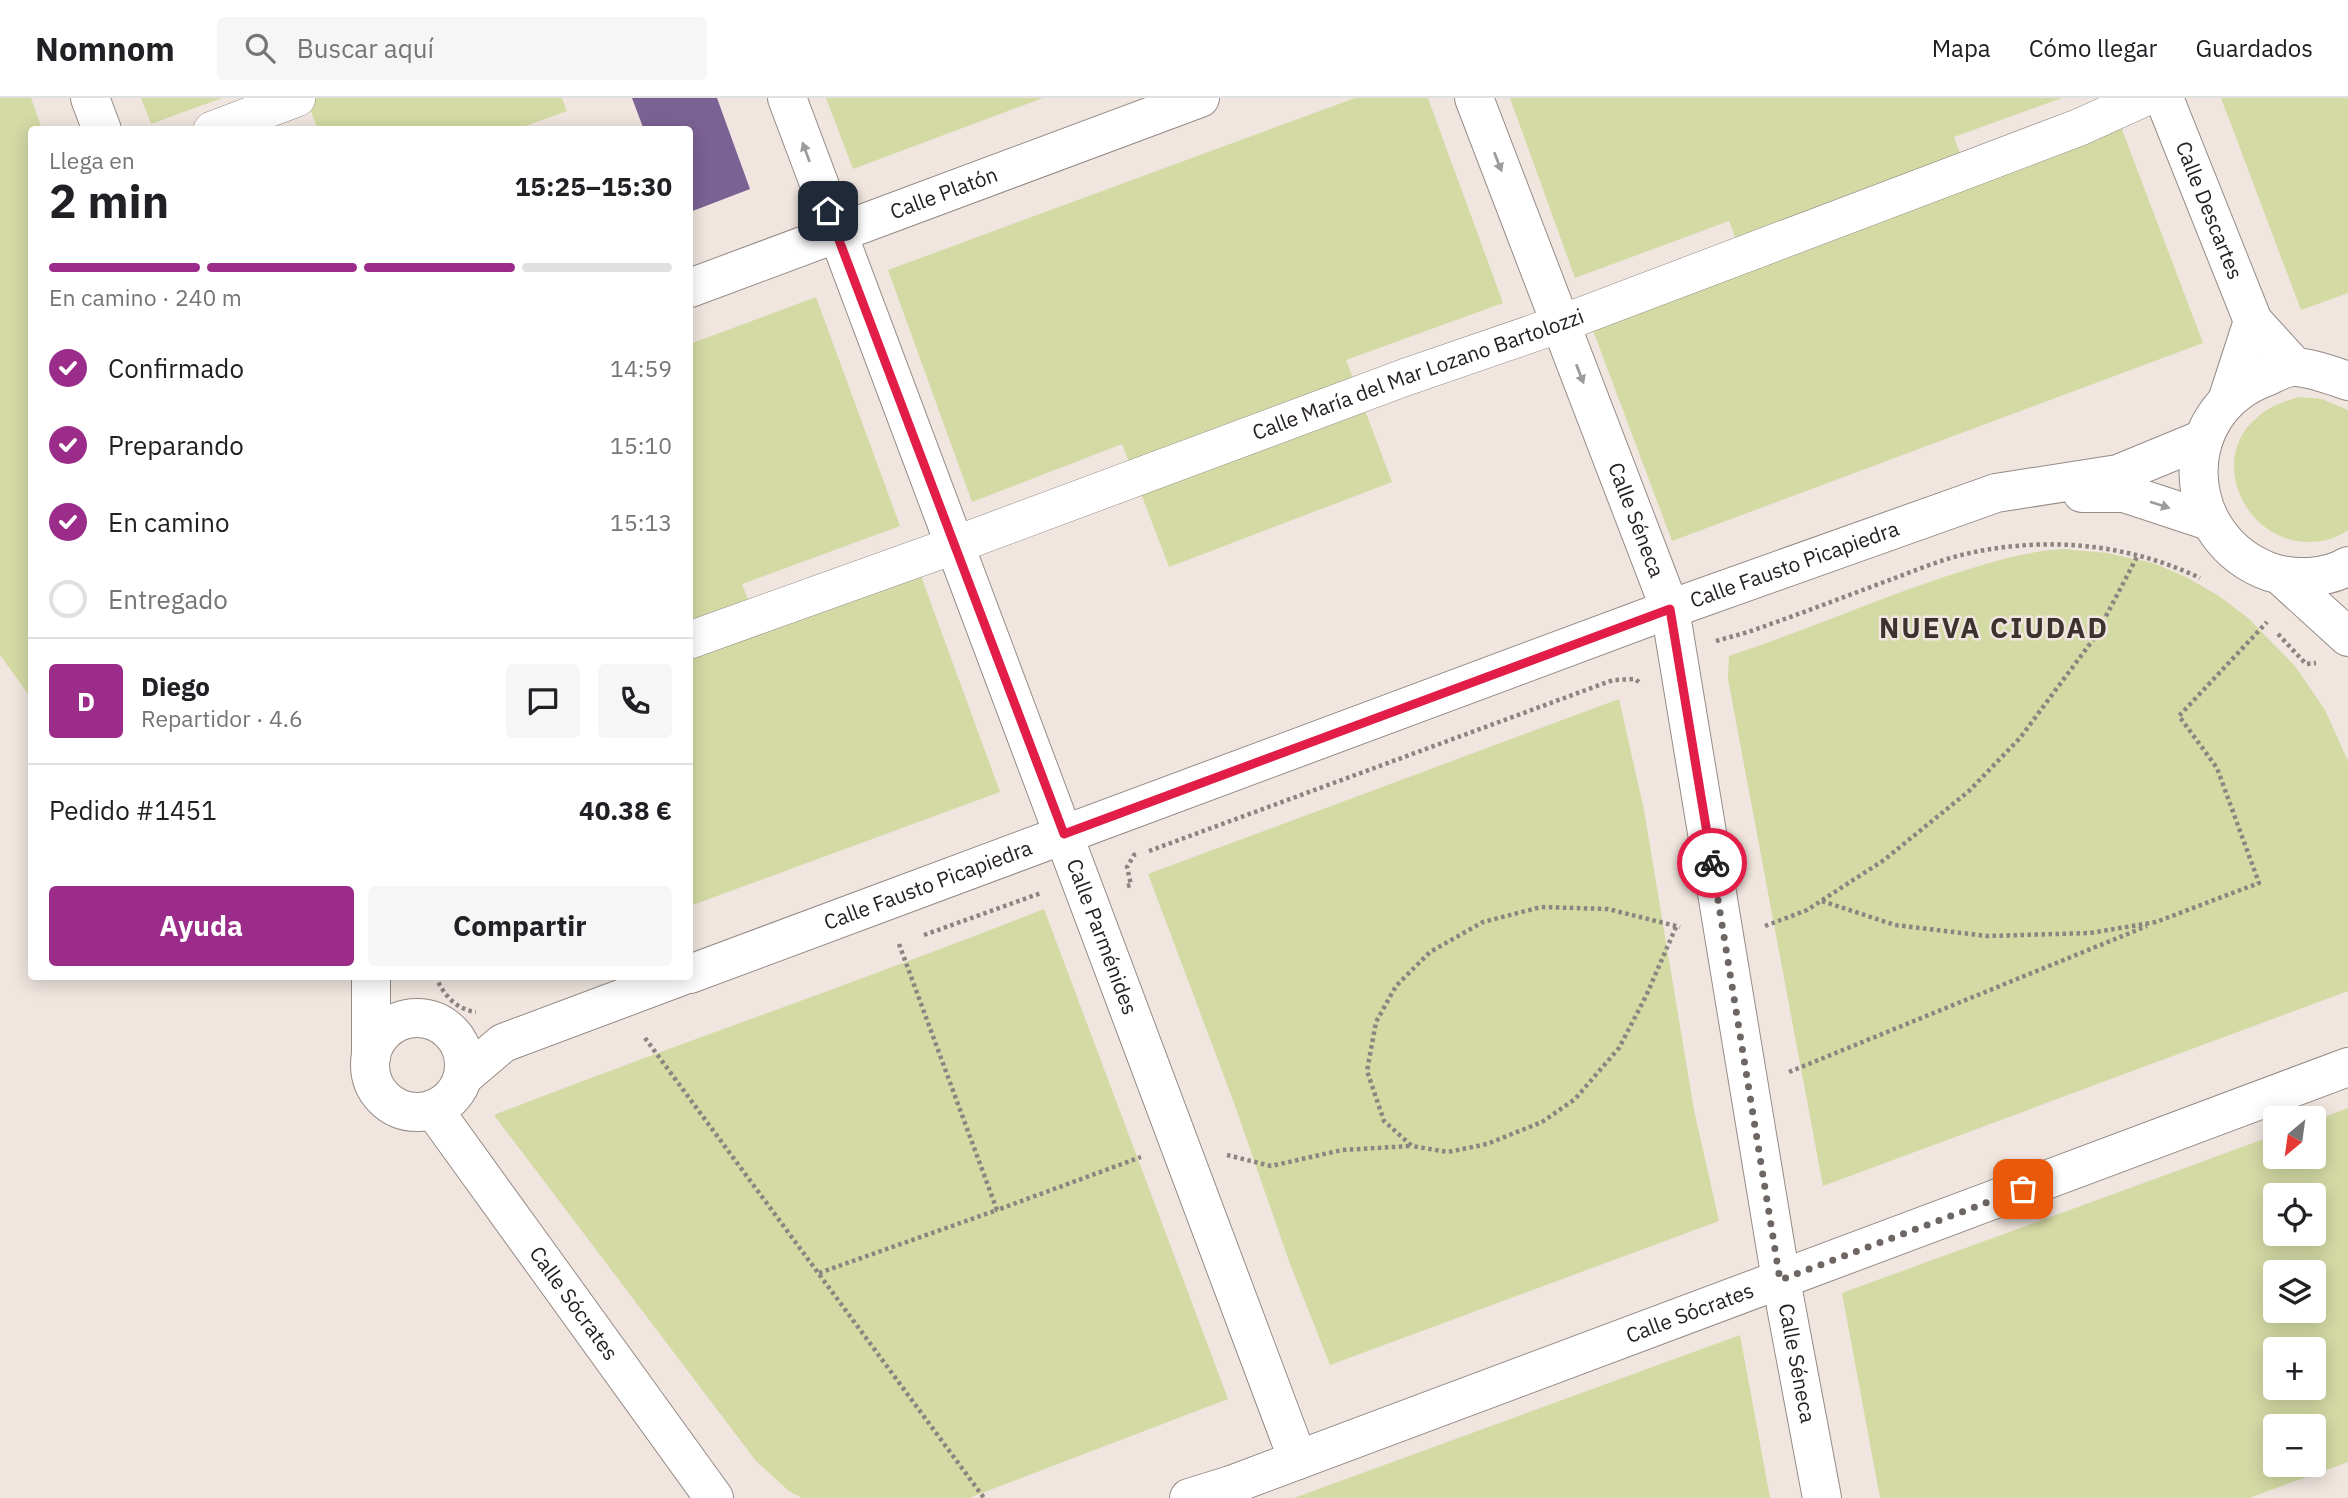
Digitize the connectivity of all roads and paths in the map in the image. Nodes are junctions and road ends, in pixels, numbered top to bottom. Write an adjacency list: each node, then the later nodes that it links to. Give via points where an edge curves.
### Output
1 (90, 98): 8 (street)
2 (297, 98): 9 (street)
3 (787, 98): 10 (street, Calle Parménides, one-way to 3)
4 (1200, 98): 10 (street, Calle Platón)
5 (1474, 98): 13 (street, Calle Séneca, one-way to 13)
6 (2144, 98): 13 (street, Calle María del Mar Lozano Bartolozzi, via 2080,128)
7 (2164, 98): 12 (street, Calle Descartes)
8 (100, 126)
9 (223, 126)
10 (836, 234): 11 (street, Calle Platón); 20 (street, Calle Parménides)
11 (693, 287)
12 (2253, 321): 14 (street, Calle Descartes); 16 (street)
13 (1560, 324): 20 (street, Calle María del Mar Lozano Bartolozzi, via 1393,381); 25 (street, Calle Séneca, one-way to 25)
14 (2294, 366): 15 (street); 16 (street, via 2255,381)
15 (2348, 381)
16 (2227, 401): 17 (street)
17 (2203, 439): 18 (street, Calle Fausto Picapiedra, via 2118,474); 19 (street, via 2198,476)
18 (1996, 493): 19 (street, Calle Fausto Picapiedra, one-way to 19, via 2124,493); 25 (street, Calle Fausto Picapiedra)
19 (2209, 521): 23 (street, via 2227,547 2252,565)
20 (955, 545): 28 (street, Calle María del Mar Lozano Bartolozzi); 31 (street, Calle Parménides)
21 (2138, 555): 24 (path); 30 (path, via 2094,545 2051,544 1970,553 1713,642 1709,679); 33 (path, via 2095,637 2020,738 1969,791 1884,860)
22 (2348, 565): 23 (street, via 2311,577)
23 (2281, 576): 29 (street)
24 (2209, 583)
25 (1670, 609): 30 (street, Calle Séneca); 31 (street, Calle Fausto Picapiedra)
26 (2261, 615): 27 (path)
27 (2267, 622): 29 (path, via 2306,664); 34 (path, via 2179,716 2217,768 2259,883)
28 (693, 639)
29 (2337, 649)
30 (1682, 683): 32 (path, via 1613,680 1134,855 1127,867 1131,885); 36 (street, Calle Séneca)
31 (1064, 834): 32 (street, Calle Parménides); 37 (street, Calle Fausto Picapiedra)
32 (1088, 898): 50 (street, Calle Parménides); 52 (path, via 1066,905 1050,890 898,944)
33 (1821, 901): 34 (path, via 1895,925 1987,936 2090,933); 36 (path, via 1766,925)
34 (2156, 922): 48 (path)
35 (1676, 927): 36 (path); 51 (path, via 1619,1048 1575,1099 1542,1122 1488,1144 1448,1152); 51 (path, via 1608,909 1541,907 1483,922 1430,952 1396,986 1376,1022 1367,1071 1384,1121)
36 (1723, 933): 48 (street, Calle Séneca)
37 (693, 973)
38 (371, 980): 45 (street)
39 (671, 980): 44 (street)
40 (452, 1033): 44 (street); 45 (street, via 428,1019 400,1021 376,1042); 47 (street, via 462,1048)
41 (658, 1033): 42 (path)
42 (645, 1038): 43 (path); 53 (path)
43 (632, 1042)
44 (503, 1043): 47 (street)
45 (371, 1057): 49 (street, via 371,1074 388,1101 418,1112)
46 (2348, 1067): 54 (street, Calle Sócrates)
47 (463, 1077): 49 (street, via 447,1102)
48 (1749, 1089): 54 (street, Calle Séneca)
49 (433, 1109): 56 (street, Calle Sócrates)
50 (1180, 1143): 51 (path, via 1271,1166 1342,1150); 52 (path); 55 (street, Calle Parménides)
51 (1412, 1146)
52 (997, 1210): 53 (path)
53 (819, 1273): 57 (path)
54 (1780, 1280): 55 (street, Calle Sócrates); 59 (street, Calle Séneca)
55 (1298, 1460): 58 (street, Calle Sócrates)
56 (714, 1498)
57 (984, 1498)
58 (1189, 1498)
59 (1822, 1498)

